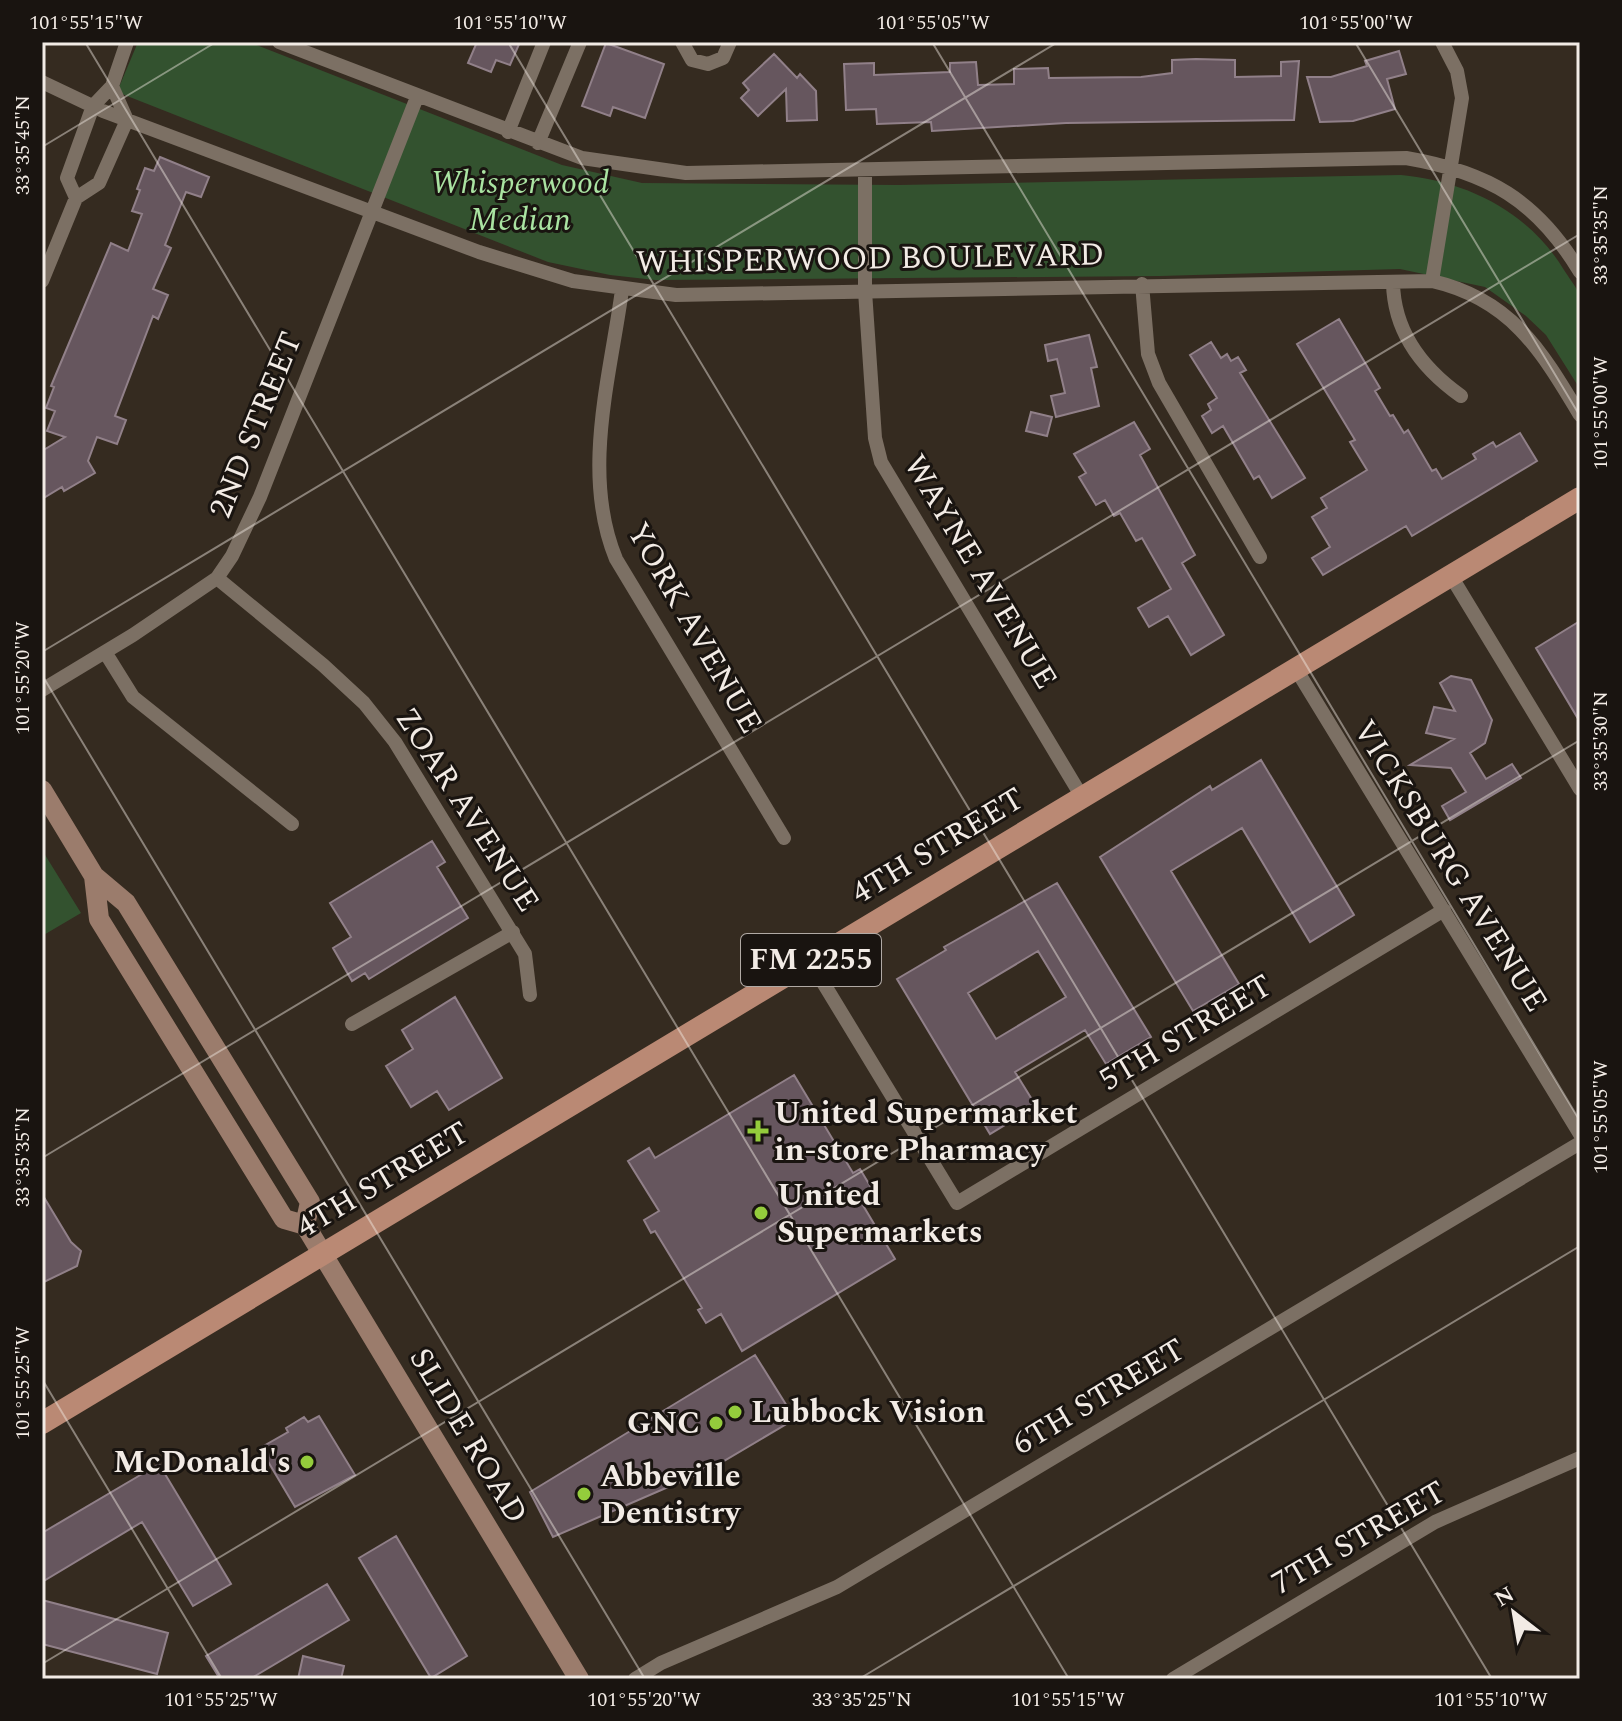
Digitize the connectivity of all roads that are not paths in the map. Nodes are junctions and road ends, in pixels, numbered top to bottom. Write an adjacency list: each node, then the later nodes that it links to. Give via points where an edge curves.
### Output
1 (127, 42): 9 (street)
2 (279, 42): 10 (street)
3 (544, 42): 13 (street)
4 (580, 42): 14 (street)
5 (682, 42): 6 (street, via 692,60 708,64 723,58)
6 (730, 42)
7 (1442, 42): 15 (street, via 1457,71 1462,98)
8 (42, 82): 11 (street, WHISPERWOOD BOULEVARD)
9 (112, 86): 11 (street); 12 (street)
10 (417, 97): 13 (street); 18 (street, 2ND STREET)
11 (93, 106): 12 (street, WHISPERWOOD BOULEVARD); 17 (street, via 67,178)
12 (127, 120): 17 (street, via 99,183); 18 (street, WHISPERWOOD BOULEVARD)
13 (508, 132): 14 (street)
14 (538, 143): 16 (street, via 608,164 686,173)
15 (1451, 166): 16 (street, via 1406,158); 19 (street, via 1487,179 1541,217); 21 (street)
16 (865, 171): 25 (street, WAYNE AVENUE)
17 (76, 198): 20 (street)
18 (370, 212): 24 (street, WHISPERWOOD BOULEVARD, via 573,281); 31 (street, 2ND STREET, via 260,497)
19 (1580, 272)
20 (42, 281)
21 (1432, 281): 22 (street, WHISPERWOOD BOULEVARD); 27 (street, WHISPERWOOD BOULEVARD, via 1472,293 1521,329 1541,351)
22 (1393, 283): 23 (street, WHISPERWOOD BOULEVARD); 26 (street, via 1397,319 1436,378)
23 (1142, 284): 25 (street, WHISPERWOOD BOULEVARD); 29 (street, via 1148,354 1159,383)
24 (622, 290): 25 (street, WHISPERWOOD BOULEVARD, via 676,295); 39 (street, YORK AVENUE, via 597,480 607,536)
25 (865, 291): 37 (street, WAYNE AVENUE, via 881,462)
26 (1461, 396)
27 (1580, 415)
28 (1580, 498): 30 (main road, 4TH STREET / FM 2255)
29 (1260, 557)
30 (1451, 576): 33 (main road, 4TH STREET / FM 2255); 35 (street)
31 (217, 578): 32 (street, 2ND STREET); 42 (street, ZOAR AVENUE, via 364,703 395,742)
32 (105, 652): 34 (street, 2ND STREET); 38 (street, via 133,697)
33 (1296, 669): 37 (main road, 4TH STREET / FM 2255); 41 (street, VICKSBURG AVENUE)
34 (42, 690)
35 (1580, 789)
36 (42, 790): 40 (main road, SLIDE ROAD)
37 (1082, 797): 43 (main road, 4TH STREET / FM 2255)
38 (292, 824)
39 (784, 838)
40 (94, 876): 48 (main road, SLIDE ROAD, via 126,903 310,1202); 48 (main road, SLIDE ROAD, via 99,919 284,1219)
41 (1444, 910): 43 (street, 5TH STREET, via 957,1203); 46 (street, VICKSBURG AVENUE)
42 (513, 932): 44 (street, ZOAR AVENUE, via 525,954); 45 (street)
43 (810, 961): 49 (main road, 4TH STREET / FM 2255)
44 (530, 995)
45 (352, 1024)
46 (1580, 1134)
47 (1580, 1143): 53 (street, 6TH STREET, via 837,1587)
48 (305, 1225): 49 (main road, SLIDE ROAD)
49 (323, 1254): 50 (main road, 4TH STREET / FM 2255); 52 (main road, SLIDE ROAD)
50 (42, 1423)
51 (1580, 1458): 54 (street, 7TH STREET, via 1435,1522)
52 (579, 1679)
53 (635, 1679)
54 (1173, 1679)

